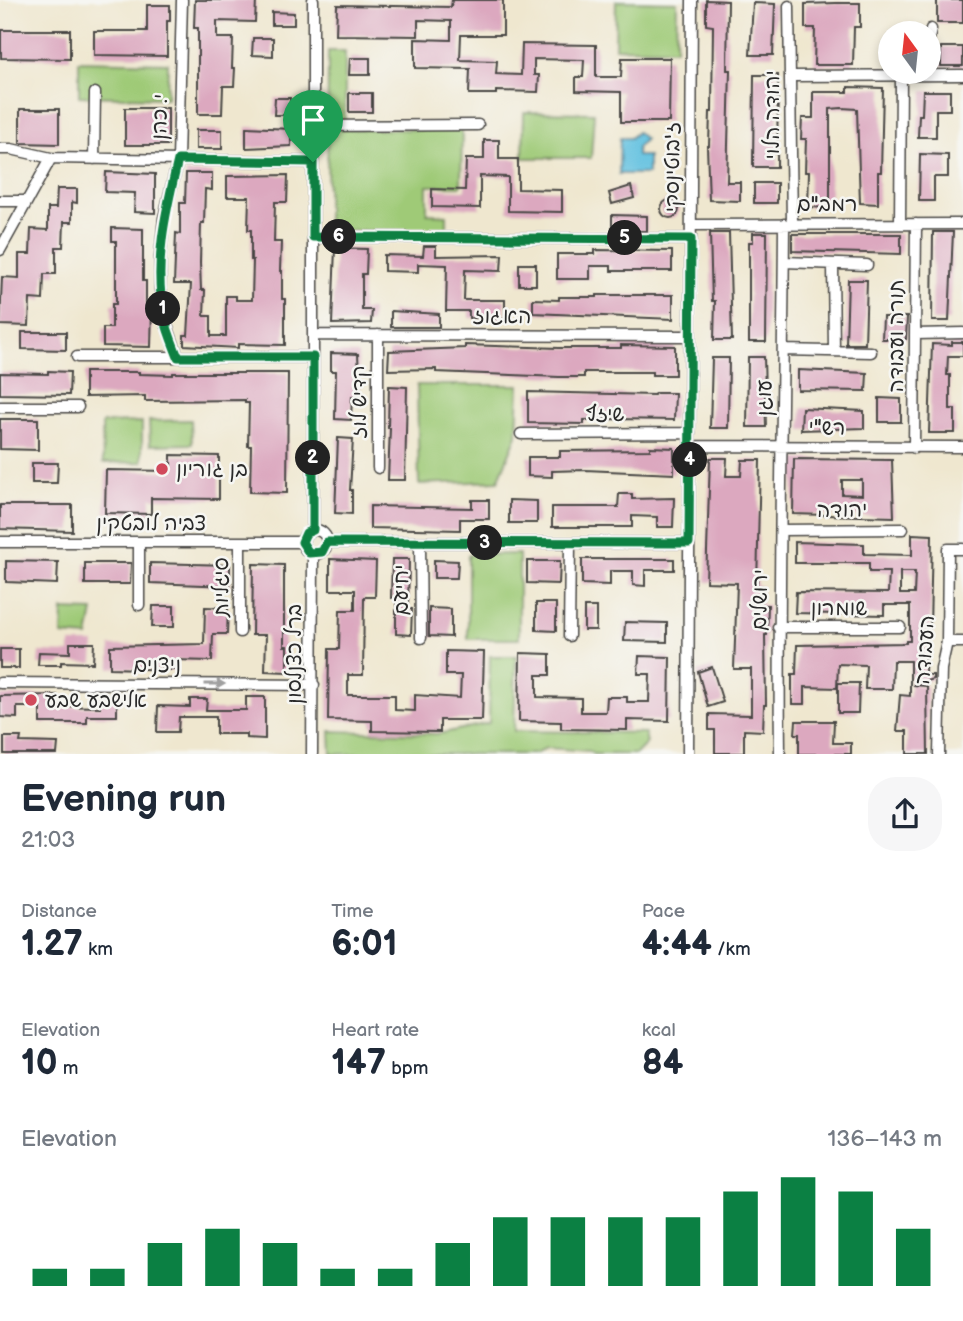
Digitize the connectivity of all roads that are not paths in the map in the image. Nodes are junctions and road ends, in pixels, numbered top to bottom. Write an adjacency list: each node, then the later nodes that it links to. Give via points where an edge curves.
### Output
1 (182, 0): 16 (street, י. כהן)
2 (313, 0): 12 (street)
3 (692, 0): 24 (street, ז'בוטינסקי)
4 (789, 6): 8 (street, יהודה הלוי)
5 (942, 74): 7 (street)
6 (878, 75): 8 (street)
7 (963, 75)
8 (792, 76): 20 (street, יהודה הלוי)
9 (901, 84): 21 (street)
10 (95, 93): 15 (street)
11 (478, 125): 12 (street)
12 (313, 126): 17 (street)
13 (0, 149): 14 (street)
14 (51, 158): 15 (street); 19 (street)
15 (94, 159): 16 (street)
16 (178, 160): 17 (street); 39 (street, י. כהן, via 164,218 160,289)
17 (313, 162): 25 (street)
18 (0, 201): 19 (street)
19 (25, 201): 27 (street)
20 (788, 224): 21 (street, רמב"ם); 24 (street, רמב"ם); 28 (street, עוגן)
21 (900, 224): 22 (street, רמב"ם)
22 (916, 224): 23 (street, רמב"ם); 31 (street, תורה ועבודה)
23 (963, 224)
24 (691, 225): 26 (street, ז'בוטינסקי)
25 (313, 237): 26 (street); 33 (street)
26 (691, 239): 35 (street, ז'בוטינסקי)
27 (0, 250)
28 (784, 262): 29 (street); 36 (street, עוגן)
29 (833, 265): 30 (street); 37 (street)
30 (867, 265)
31 (916, 334): 32 (street); 49 (street, תורה ועבודה)
32 (963, 334)
33 (313, 335): 34 (street, האגוז); 40 (street)
34 (378, 335): 35 (street, האגוז); 50 (street, קדיש לוז)
35 (690, 336): 44 (street, ז'בוטינסקי)
36 (783, 350): 37 (street, עוגן); 47 (street, עוגן)
37 (834, 351): 38 (street, עוגן)
38 (871, 352)
39 (178, 357): 40 (street); 41 (street)
40 (313, 357): 52 (street)
41 (77, 358)
42 (0, 407): 43 (street)
43 (78, 407)
44 (690, 433): 45 (street, שיזף); 46 (street, ז'בוטינסקי)
45 (521, 434)
46 (690, 446): 47 (street, רש"י); 61 (street, ז'בוטינסקי)
47 (783, 447): 49 (street, רש"י); 53 (street, ירושלים)
48 (963, 447): 49 (street, רש"י)
49 (915, 448)
50 (378, 468)
51 (903, 529): 53 (street, יהודה)
52 (313, 530): 57 (street); 58 (street, via 325,534)
53 (781, 530): 65 (street, ירושלים)
54 (0, 542): 55 (street, צביה לובטקין)
55 (139, 542): 56 (street, צביה לובטקין); 64 (street)
56 (240, 542): 57 (street, צביה לובטקין); 67 (street, סיגליות)
57 (302, 542): 63 (street)
58 (327, 542): 59 (street); 63 (street, via 322,552)
59 (420, 542): 60 (street); 69 (street, יחיעם)
60 (570, 543): 61 (street); 68 (street)
61 (689, 543): 75 (street, ז'בוטינסקי)
62 (963, 549): 70 (street, העבודה, via 948,549)
63 (313, 554): 73 (street, ברל כצנלסון)
64 (139, 605)
65 (778, 627): 66 (street, שומרון); 76 (street, ירושלים)
66 (900, 627)
67 (240, 632)
68 (569, 636)
69 (421, 638)
70 (947, 642): 71 (street); 77 (street, העבודה, via 941,669)
71 (963, 642)
72 (0, 683): 73 (street, ניצנים, one-way to 73)
73 (314, 685): 74 (street, ברל כצנלסון)
74 (312, 754)
75 (688, 754)
76 (780, 754)
77 (939, 754)

